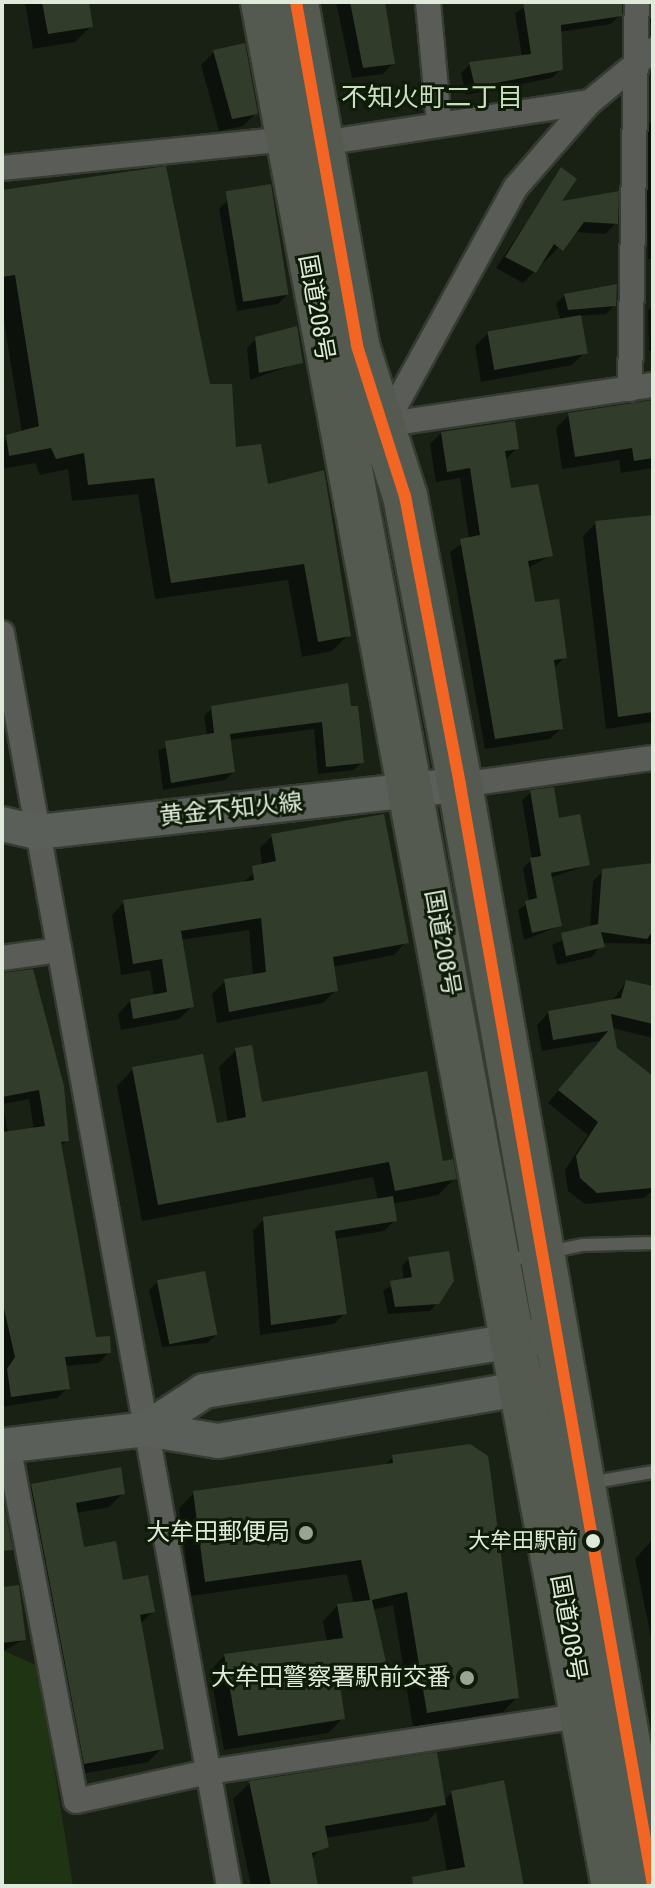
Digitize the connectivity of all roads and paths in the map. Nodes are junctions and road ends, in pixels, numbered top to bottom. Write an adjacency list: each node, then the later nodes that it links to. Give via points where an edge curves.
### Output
1 (263, 2): 8 (highway, 国道208号)
2 (296, 2): 8 (highway, 国道208号)
3 (428, 2): 7 (street)
4 (637, 2): 5 (street)
5 (643, 56): 6 (street); 12 (street)
6 (590, 102): 7 (street); 13 (street, via 546,147 486,232)
7 (439, 124): 8 (street)
8 (304, 141): 9 (street); 13 (highway, 国道208号, via 357,346); 14 (highway, 国道208号)
9 (2, 168)
10 (369, 319): 11 (path, bridge)
11 (305, 333)
12 (642, 387): 13 (street)
13 (386, 423): 14 (street); 17 (highway, 国道208号)
14 (341, 433): 18 (highway, 国道208号)
15 (2, 633): 20 (street)
16 (653, 758): 17 (street)
17 (460, 785): 18 (street, 黄金不知火線); 24 (highway, 国道208号)
18 (414, 790): 20 (street, 黄金不知火線); 24 (highway, 国道208号)
19 (2, 824): 20 (street, 黄金不知火線)
20 (38, 832): 21 (street)
21 (59, 950): 22 (street); 27 (street)
22 (2, 958)
23 (653, 1243): 24 (lane)
24 (521, 1257): 25 (highway, 国道208号)
25 (536, 1337): 26 (highway, 国道208号); 27 (street, via 204,1391)
26 (544, 1385): 27 (street, via 218,1441); 30 (highway, 国道208号); 31 (highway, 国道208号)
27 (146, 1429): 28 (street); 32 (street)
28 (5, 1445): 32 (street, via 76,1801)
29 (653, 1472): 30 (lane)
30 (582, 1485): 33 (highway, 国道208号)
31 (584, 1715): 32 (street); 35 (highway, 国道208号)
32 (208, 1772): 34 (street)
33 (653, 1885)
34 (229, 1886)
35 (614, 1886)

